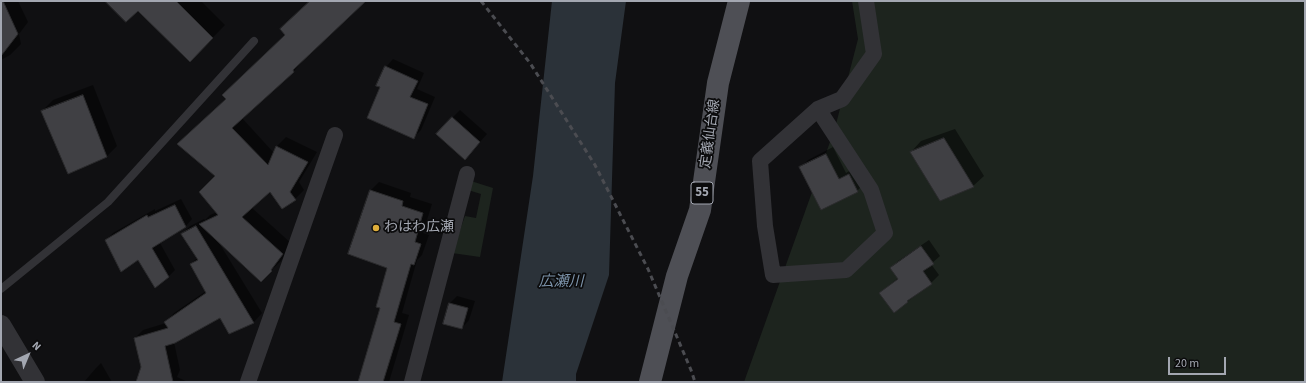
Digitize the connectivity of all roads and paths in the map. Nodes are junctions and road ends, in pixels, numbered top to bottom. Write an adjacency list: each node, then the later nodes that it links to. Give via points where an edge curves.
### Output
1 (739, 1): 12 (main road, 定義仙台線 / 55, via 718,83 700,210 678,276)
2 (866, 1): 4 (street, via 874,54 842,99)
3 (254, 41): 7 (lane, via 108,202)
4 (818, 108): 4 (street, via 760,161 765,226 773,275 846,270 885,234 871,190)
5 (335, 135): 10 (street)
6 (467, 174): 11 (street)
7 (1, 289)
8 (1, 325): 9 (street)
9 (36, 382)
10 (248, 382)
11 (412, 382)
12 (650, 382)

